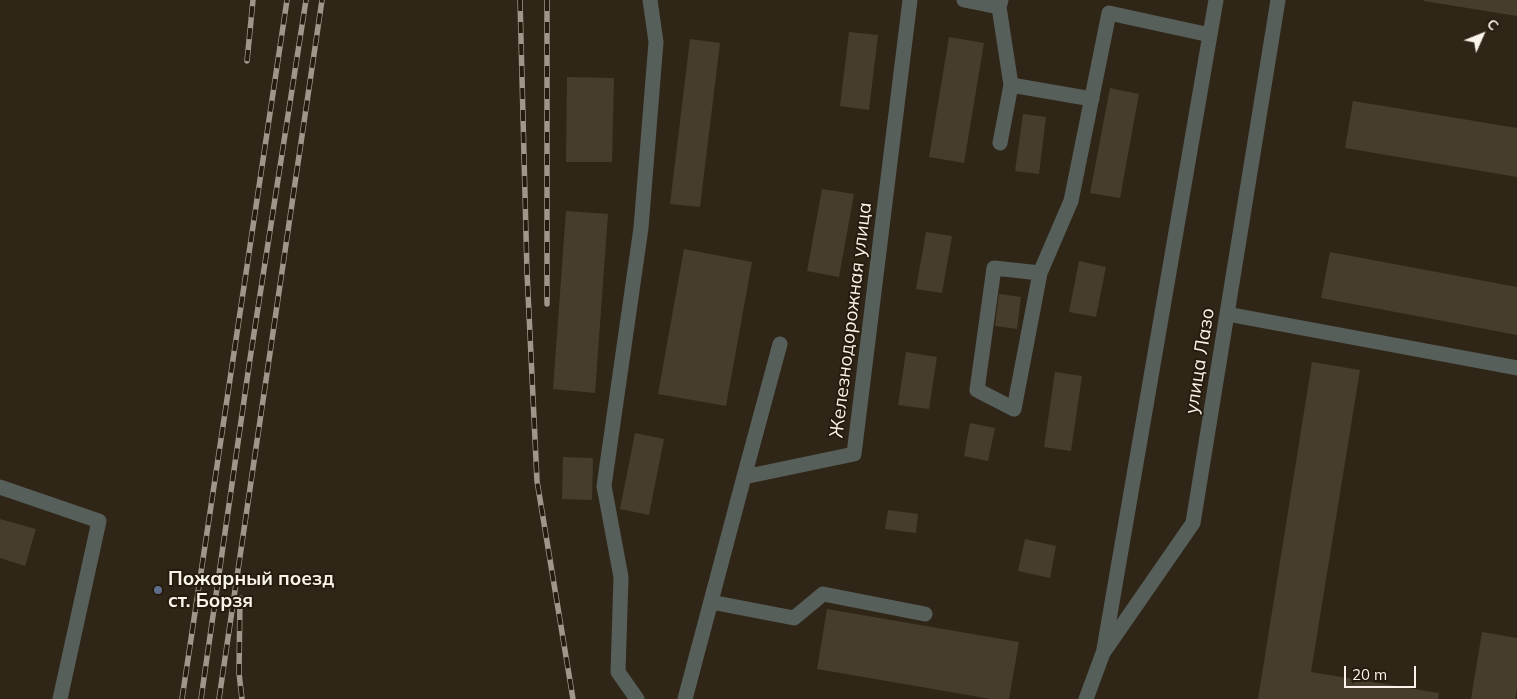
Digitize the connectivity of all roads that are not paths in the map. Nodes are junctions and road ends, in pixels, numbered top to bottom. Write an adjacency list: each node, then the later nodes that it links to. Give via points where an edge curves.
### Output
1 (650, 0): 22 (street, via 656,42 641,228 604,486 621,577 618,672)
2 (910, 0): 16 (street, Железнодорожная улица, via 854,454)
3 (964, 0): 6 (street)
4 (1216, 0): 8 (street)
5 (1278, 0): 13 (street, улица Лазо)
6 (1000, 3): 9 (street)
7 (1108, 7): 8 (street); 10 (street)
8 (1210, 35): 20 (street)
9 (1011, 85): 10 (street); 11 (street)
10 (1092, 99): 12 (street, via 1071,201)
11 (1000, 143)
12 (1040, 273): 12 (street, via 1029,331 1014,409 977,390 994,268)
13 (1227, 314): 15 (street); 20 (street, улица Лазо, via 1194,524)
14 (780, 344): 16 (street)
15 (1517, 368)
16 (744, 477): 18 (street)
17 (0, 487): 21 (street, via 99,521)
18 (711, 602): 19 (street, via 794,618 823,594); 23 (street)
19 (925, 614)
20 (1103, 653): 24 (street, улица Лазо)
21 (60, 699)
22 (637, 699)
23 (685, 699)
24 (1086, 699)

